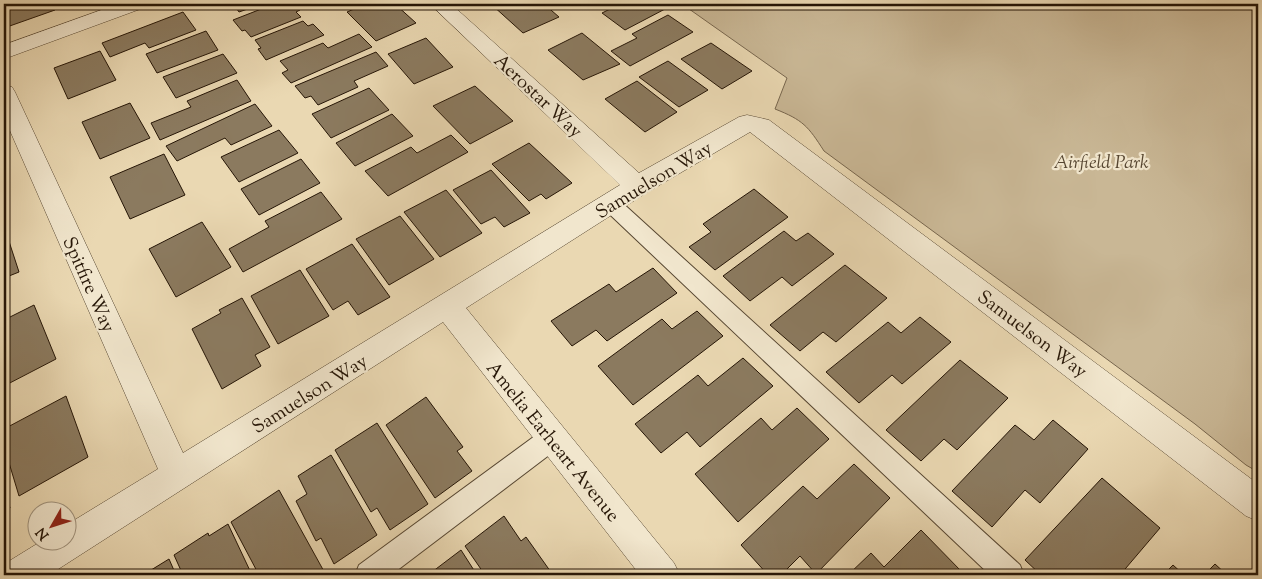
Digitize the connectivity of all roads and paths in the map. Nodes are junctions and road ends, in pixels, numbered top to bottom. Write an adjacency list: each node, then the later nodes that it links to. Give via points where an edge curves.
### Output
1 (136, 4): 3 (street)
2 (440, 4): 5 (street, Aerostar Way)
3 (4, 52)
4 (4, 92): 9 (street, Spitfire Way)
5 (637, 186): 6 (street, Samuelson Way); 10 (street, Samuelson Way, via 747,124 761,126)
6 (610, 203): 7 (street, Samuelson Way); 14 (lane)
7 (447, 306): 8 (street, Amelia Earheart Avenue); 9 (street, Samuelson Way)
8 (552, 438): 12 (lane); 13 (street, Amelia Earheart Avenue)
9 (177, 476): 11 (street, Samuelson Way)
10 (1258, 504)
11 (18, 575)
12 (369, 575)
13 (662, 575)
14 (1010, 575)

